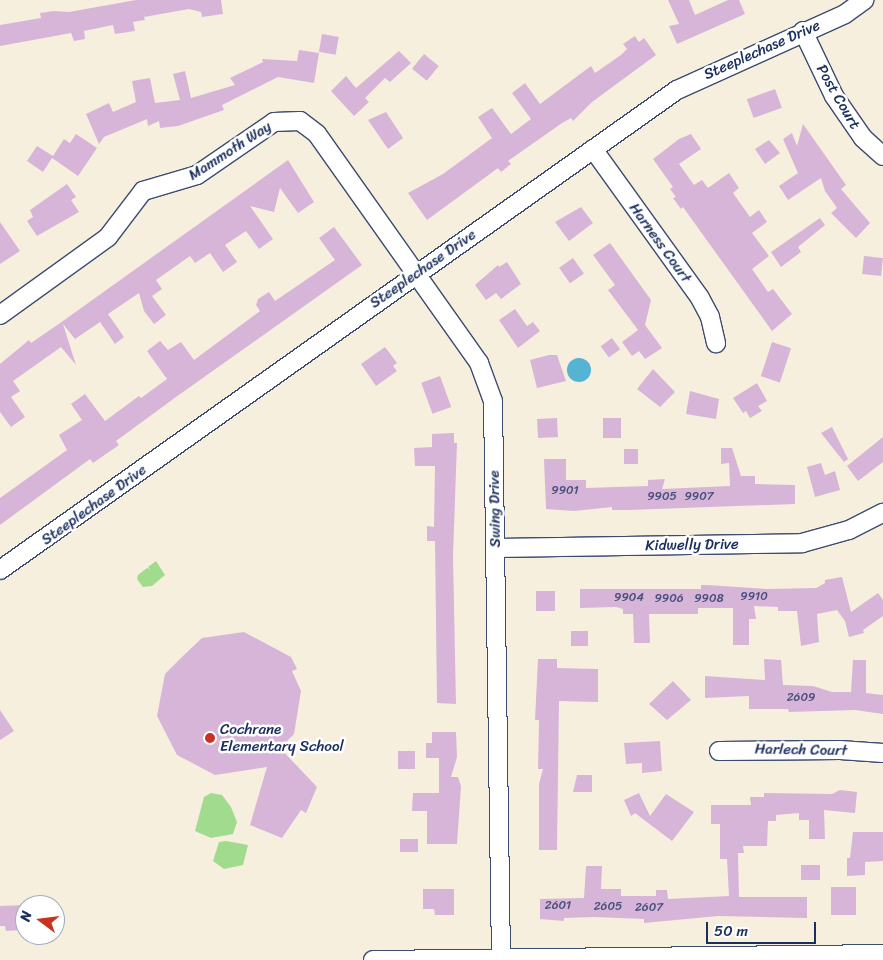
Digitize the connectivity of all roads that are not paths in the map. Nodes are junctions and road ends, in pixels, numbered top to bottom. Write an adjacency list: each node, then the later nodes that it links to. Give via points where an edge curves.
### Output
1 (864, 0): 2 (street, Steeplechase Drive, via 845,14)
2 (803, 31): 4 (street, Steeplechase Drive, via 677,90); 5 (street, Post Court, via 834,96 863,138)
3 (300, 121): 6 (street, Swing Drive, via 317,134); 7 (street, Mammoth Way, via 274,122 197,175 143,191 108,237)
4 (593, 148): 6 (street, Steeplechase Drive); 8 (street, Harness Court, via 700,298 710,317)
5 (883, 156)
6 (418, 272): 10 (street, Swing Drive, via 479,363 490,387 493,400); 11 (street, Steeplechase Drive)
7 (0, 315)
8 (716, 343)
9 (883, 513): 10 (street, Kidwelly Drive, via 850,530 802,543)
10 (496, 548): 15 (street, Swing Drive)
11 (0, 570)
12 (719, 751): 13 (street, Harlech Court)
13 (883, 753)
14 (883, 954): 15 (street)
15 (501, 959): 16 (street)
16 (373, 960)

